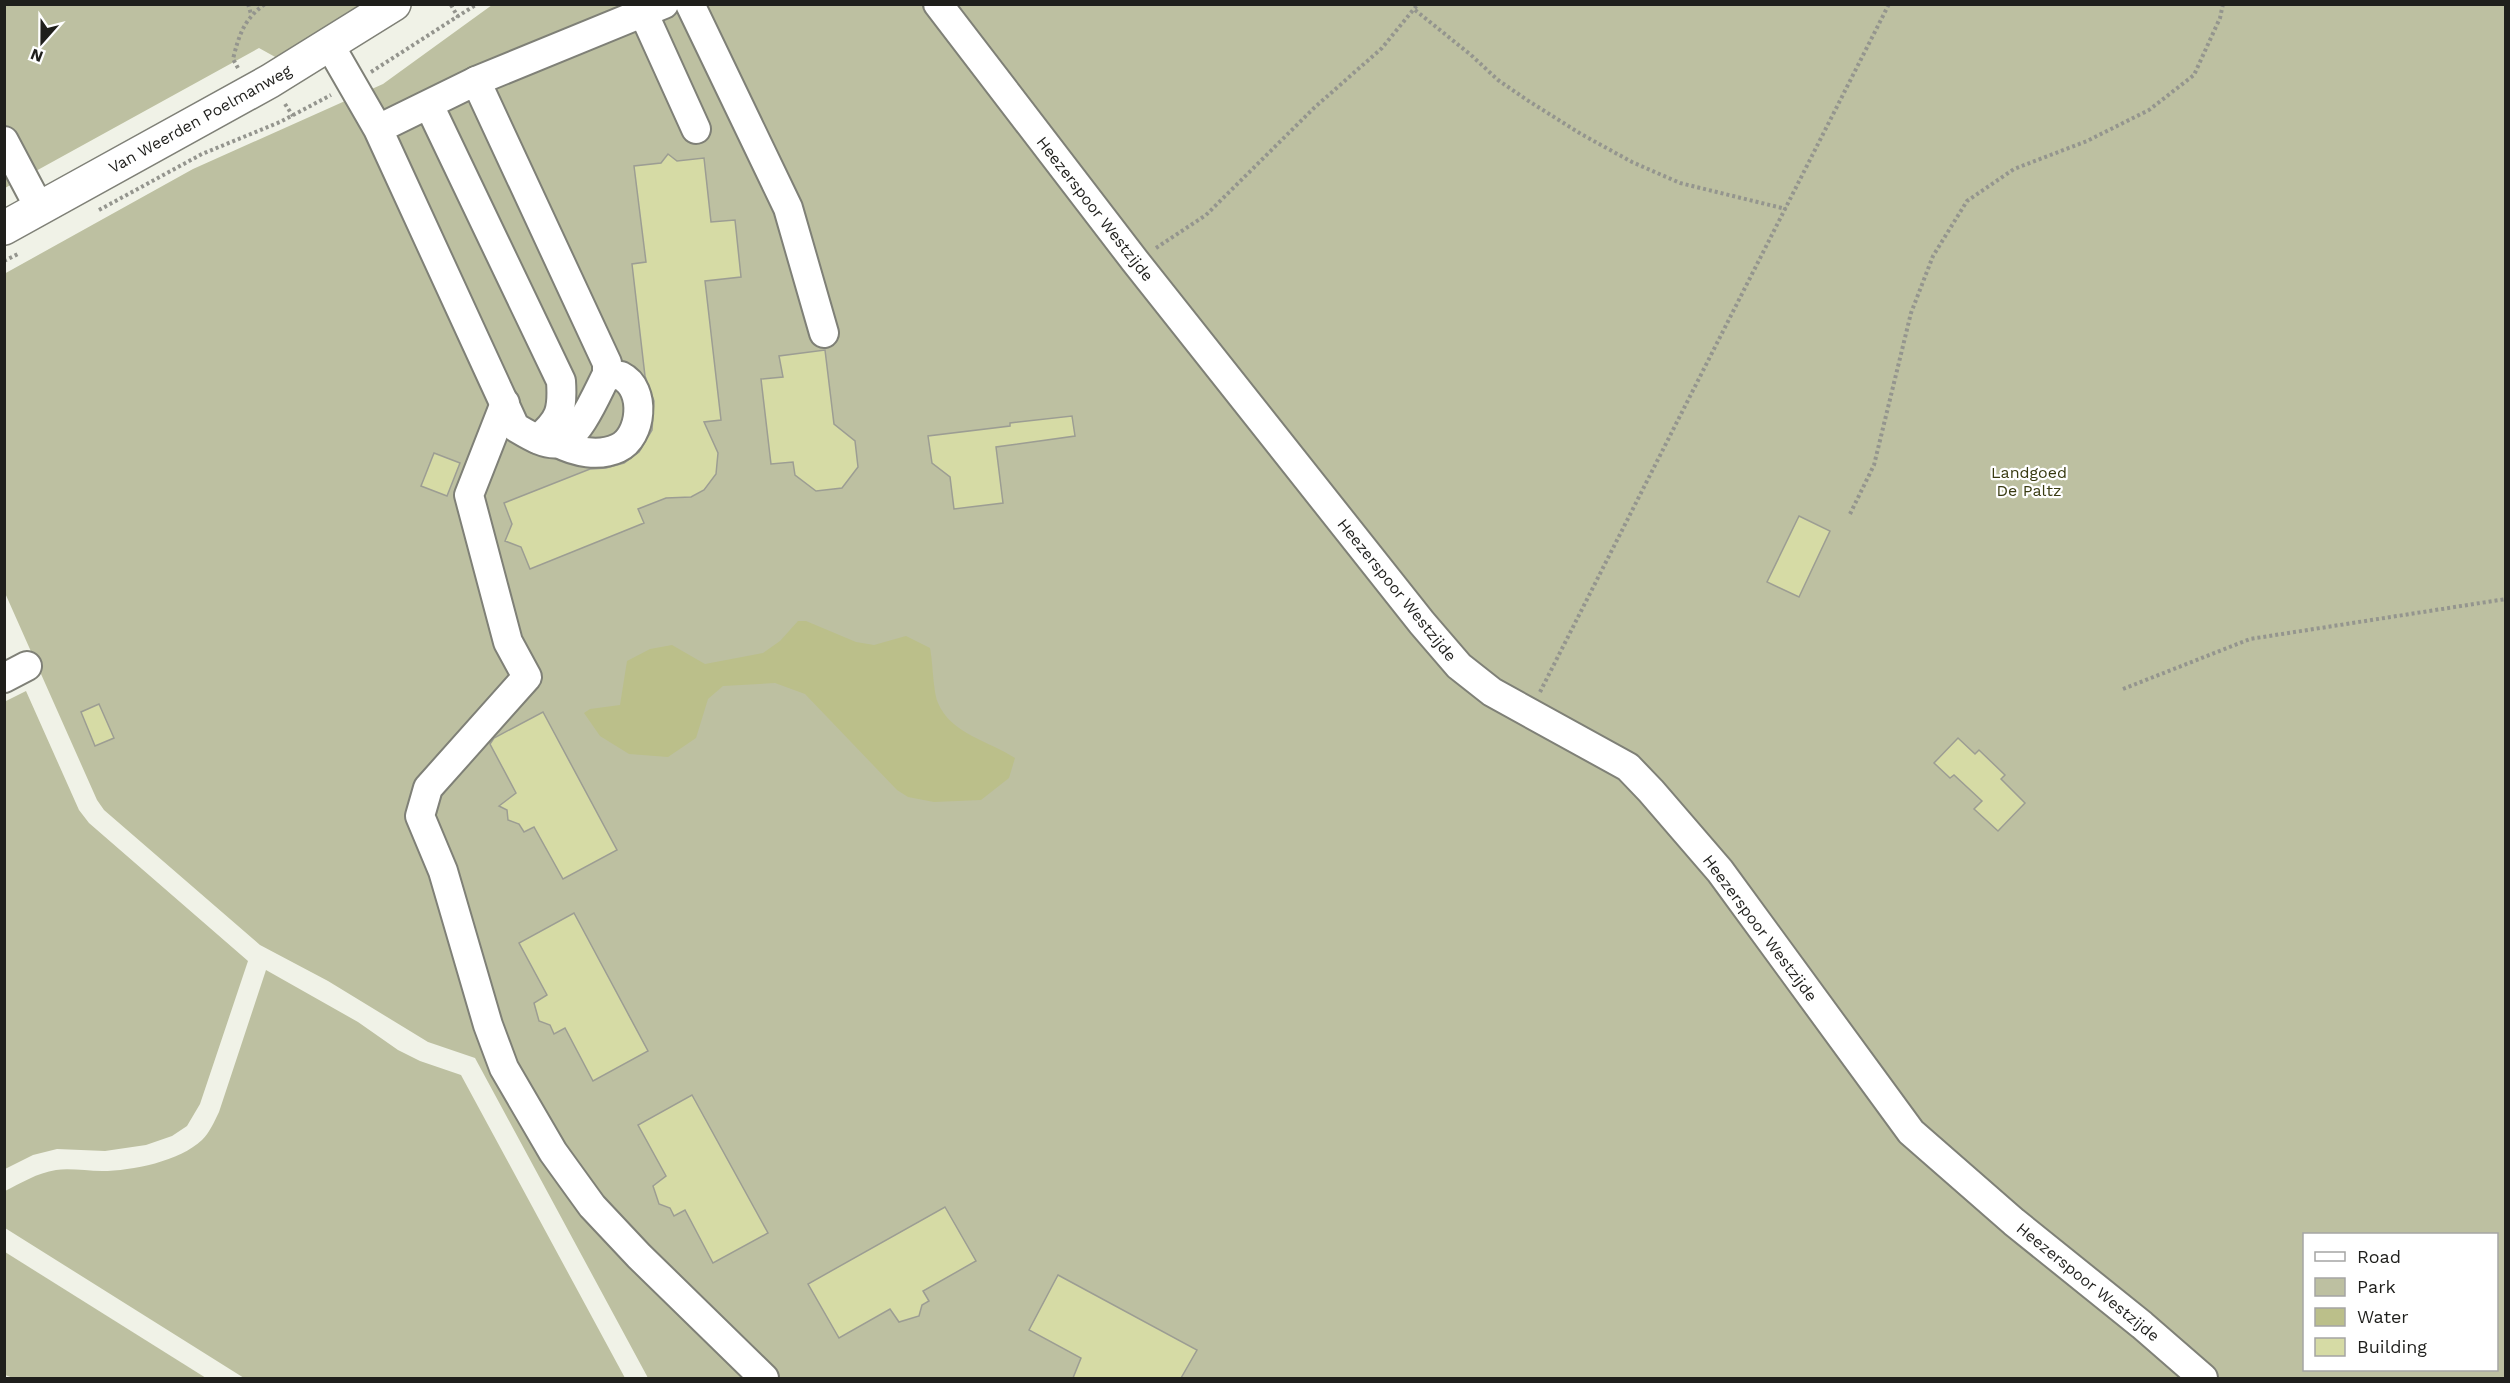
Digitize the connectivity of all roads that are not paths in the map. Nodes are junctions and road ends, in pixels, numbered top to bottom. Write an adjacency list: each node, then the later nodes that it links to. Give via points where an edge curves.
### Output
1 (394, 4): 5 (main road, Van Weerden Poelmanweg)
2 (690, 4): 13 (street, via 788,208)
3 (938, 4): 18 (street, Heezerspoor Westzijde, via 1135,261 1459,666 1492,692 1628,768 1720,871 1911,1132)
4 (653, 8): 6 (street); 9 (street)
5 (329, 44): 8 (street); 11 (main road, Van Weerden Poelmanweg)
6 (476, 81): 7 (street); 14 (street, via 607,363)
7 (429, 105): 8 (street); 16 (street, via 561,381 562,399)
8 (378, 129): 15 (street)
9 (696, 129)
10 (4, 141): 11 (street)
11 (40, 209): 12 (main road, Van Weerden Poelmanweg)
12 (14, 239)
13 (824, 333)
14 (607, 374): 16 (street, via 570,437); 16 (street, via 621,376 635,390 637,420 629,438 619,448 603,452 584,452)
15 (505, 404): 16 (street, via 515,427); 17 (street, via 469,495 508,642 527,678 428,788 420,816 442,871 504,1068 553,1152 592,1206)
16 (548, 441)
17 (764, 1378)
18 (2203, 1378)

